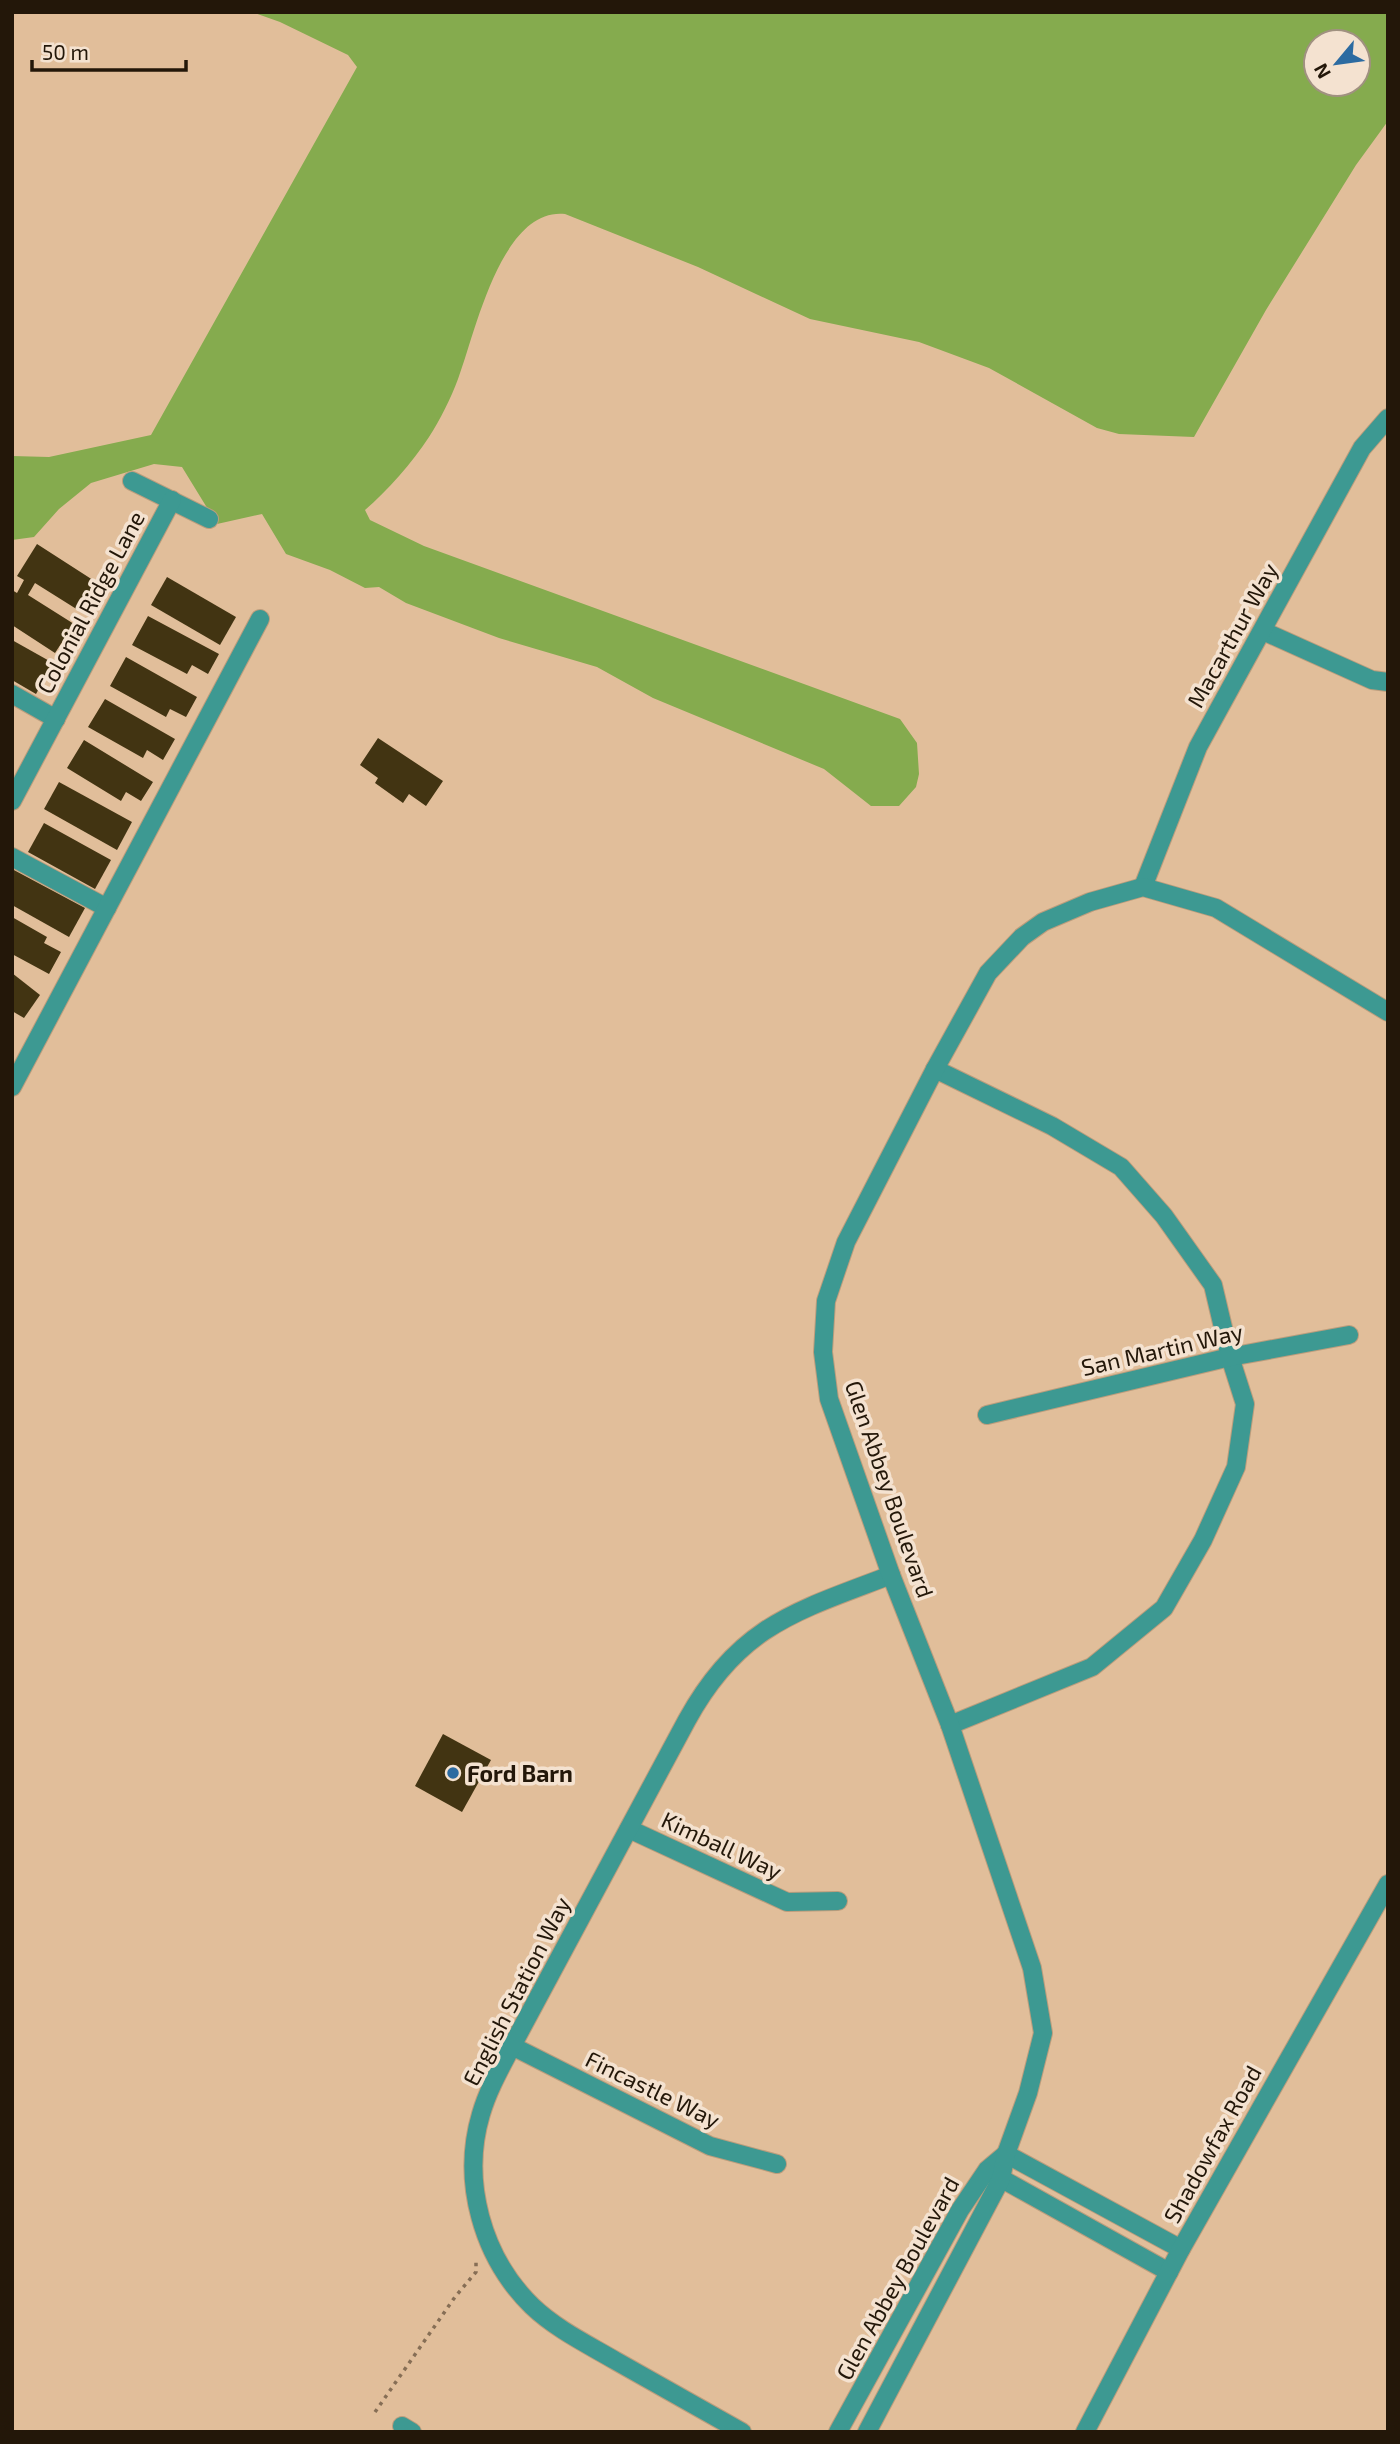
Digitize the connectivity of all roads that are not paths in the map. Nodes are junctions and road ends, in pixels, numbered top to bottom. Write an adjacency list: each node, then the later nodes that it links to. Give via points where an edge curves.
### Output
1 (1388, 418): 6 (street, Macarthur Way, via 1362,448)
2 (132, 481): 3 (street)
3 (172, 500): 4 (street); 9 (street, Colonial Ridge Lane)
4 (209, 519)
5 (260, 619): 13 (street)
6 (1263, 631): 7 (street, via 1372,680); 12 (street, Macarthur Way, via 1198,747)
7 (1388, 682)
8 (12, 694): 9 (street)
9 (56, 719): 10 (street, Colonial Ridge Lane)
10 (12, 801)
11 (12, 857): 13 (street)
12 (1143, 887): 14 (street, via 1216,908); 15 (street, Glen Abbey Boulevard, via 1090,902 1021,937 988,973)
13 (107, 908): 16 (street)
14 (1388, 1012)
15 (935, 1069): 18 (street, via 1052,1126 1121,1167 1164,1216 1213,1285); 20 (street, Glen Abbey Boulevard, via 846,1242 825,1301 823,1352 829,1399)
16 (12, 1087)
17 (1349, 1335): 18 (street, San Martin Way)
18 (1230, 1357): 19 (street, San Martin Way); 21 (street, via 1245,1404 1236,1467 1203,1540 1164,1608 1092,1667)
19 (987, 1415)
20 (891, 1574): 21 (street, Glen Abbey Boulevard); 22 (street, English Station Way, via 797,1611 748,1641 727,1661 696,1702)
21 (950, 1726): 26 (street, Glen Abbey Boulevard, via 1032,1968 1043,2033)
22 (629, 1829): 24 (street, Kimball Way, via 787,1902); 25 (street, English Station Way)
23 (1388, 1884): 29 (street, Shadowfax Road)
24 (838, 1901)
25 (512, 2046): 27 (street, Fincastle Way, via 710,2146); 31 (street, English Station Way, via 480,2117 473,2164 485,2234 496,2257 531,2305 548,2320)
26 (1006, 2154): 28 (street, Glen Abbey Boulevard); 29 (street)
27 (777, 2164)
28 (994, 2174): 30 (street); 32 (street, Glen Abbey Boulevard, via 960,2210); 33 (street, Glen Abbey Boulevard)
29 (1181, 2249): 30 (street, Shadowfax Road)
30 (1169, 2272): 34 (street, Shadowfax Road)
31 (742, 2432)
32 (838, 2432)
33 (867, 2432)
34 (1084, 2432)

